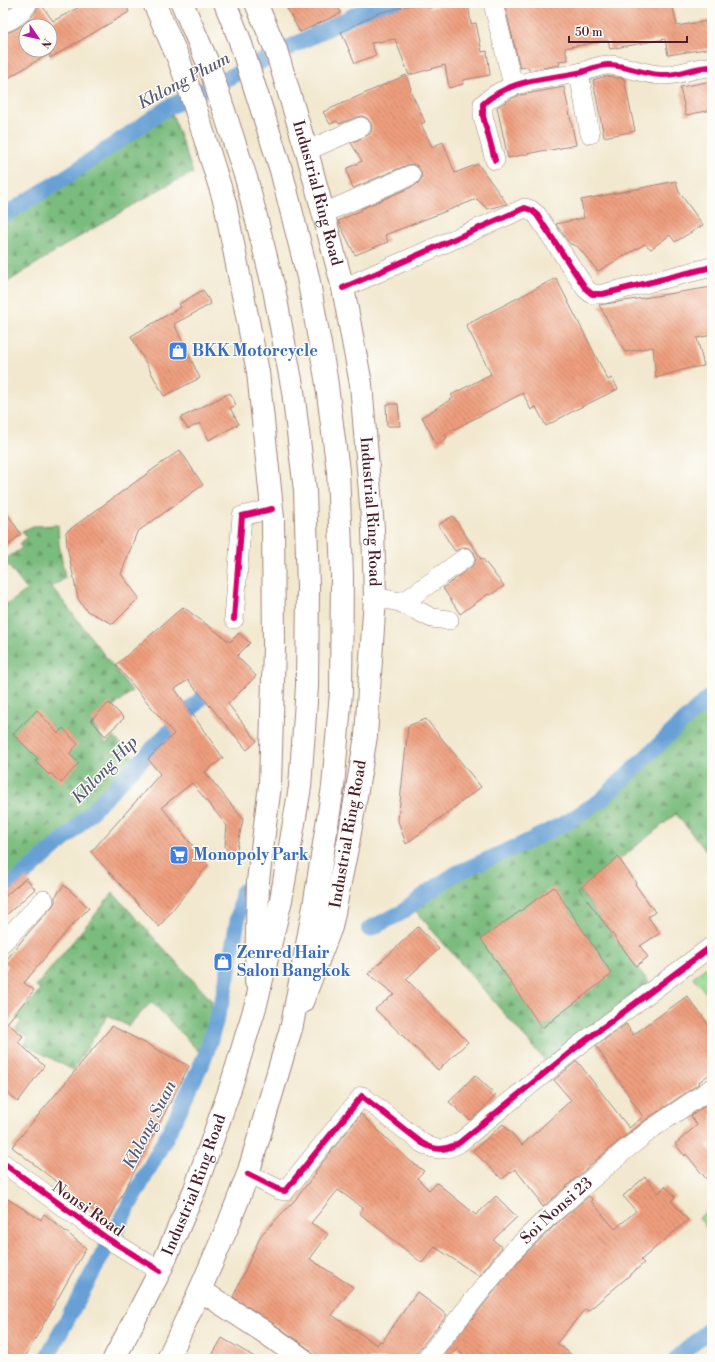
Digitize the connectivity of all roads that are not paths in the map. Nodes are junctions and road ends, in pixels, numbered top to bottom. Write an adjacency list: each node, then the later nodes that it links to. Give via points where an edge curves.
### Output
1 (28, 3): 7 (street, via 17,17)
2 (154, 3): 19 (main road, Industrial Ring Road, via 193,98 225,204 258,372)
3 (182, 3): 28 (main road, Industrial Ring Road, via 210,68 247,180 274,289 293,392 305,490 308,587 307,686 300,787 280,900)
4 (225, 3): 29 (main road, Industrial Ring Road, via 239,38 280,170 308,277 326,378 338,470 342,575 341,692 333,787)
5 (256, 3): 13 (main road, Industrial Ring Road, via 278,55)
6 (493, 3): 10 (street)
7 (3, 23)
8 (712, 67): 9 (street, via 700,67 676,75 660,75 608,65)
9 (578, 73): 10 (street); 12 (street)
10 (513, 85): 14 (street, via 494,94 483,104 483,116)
11 (361, 127): 13 (street)
12 (590, 134)
13 (306, 151): 16 (main road, Industrial Ring Road)
14 (494, 160)
15 (411, 175): 16 (street)
16 (324, 213): 18 (main road, Industrial Ring Road)
17 (712, 267): 18 (street, via 603,294 592,294 586,289 537,215 525,208)
18 (343, 288): 21 (main road, Industrial Ring Road, via 361,384 373,529)
19 (272, 509): 23 (street, via 242,516); 28 (main road, Industrial Ring Road, via 274,670 270,785 258,881)
20 (465, 558): 22 (street, via 408,599)
21 (375, 597): 22 (street); 29 (main road, Industrial Ring Road, via 366,736 349,838 331,927)
22 (400, 602): 24 (street, via 432,618)
23 (234, 619)
24 (449, 620)
25 (44, 900): 26 (street)
26 (3, 942)
27 (711, 949): 32 (street, via 578,1046 449,1149 431,1148 422,1143 362,1096 285,1191)
28 (256, 1004): 33 (main road, Industrial Ring Road, via 195,1189)
29 (292, 1025): 32 (main road, Industrial Ring Road)
30 (712, 1088): 38 (street, Soi Nonsi 23, via 624,1151 548,1217 513,1251)
31 (3, 1163): 33 (street, Nonsi Road, via 111,1242)
32 (248, 1174): 34 (main road, Industrial Ring Road)
33 (160, 1271): 35 (main road, Industrial Ring Road)
34 (200, 1290): 36 (main road, Industrial Ring Road); 37 (main road)
35 (114, 1359)
36 (168, 1359)
37 (302, 1359)
38 (426, 1359)

